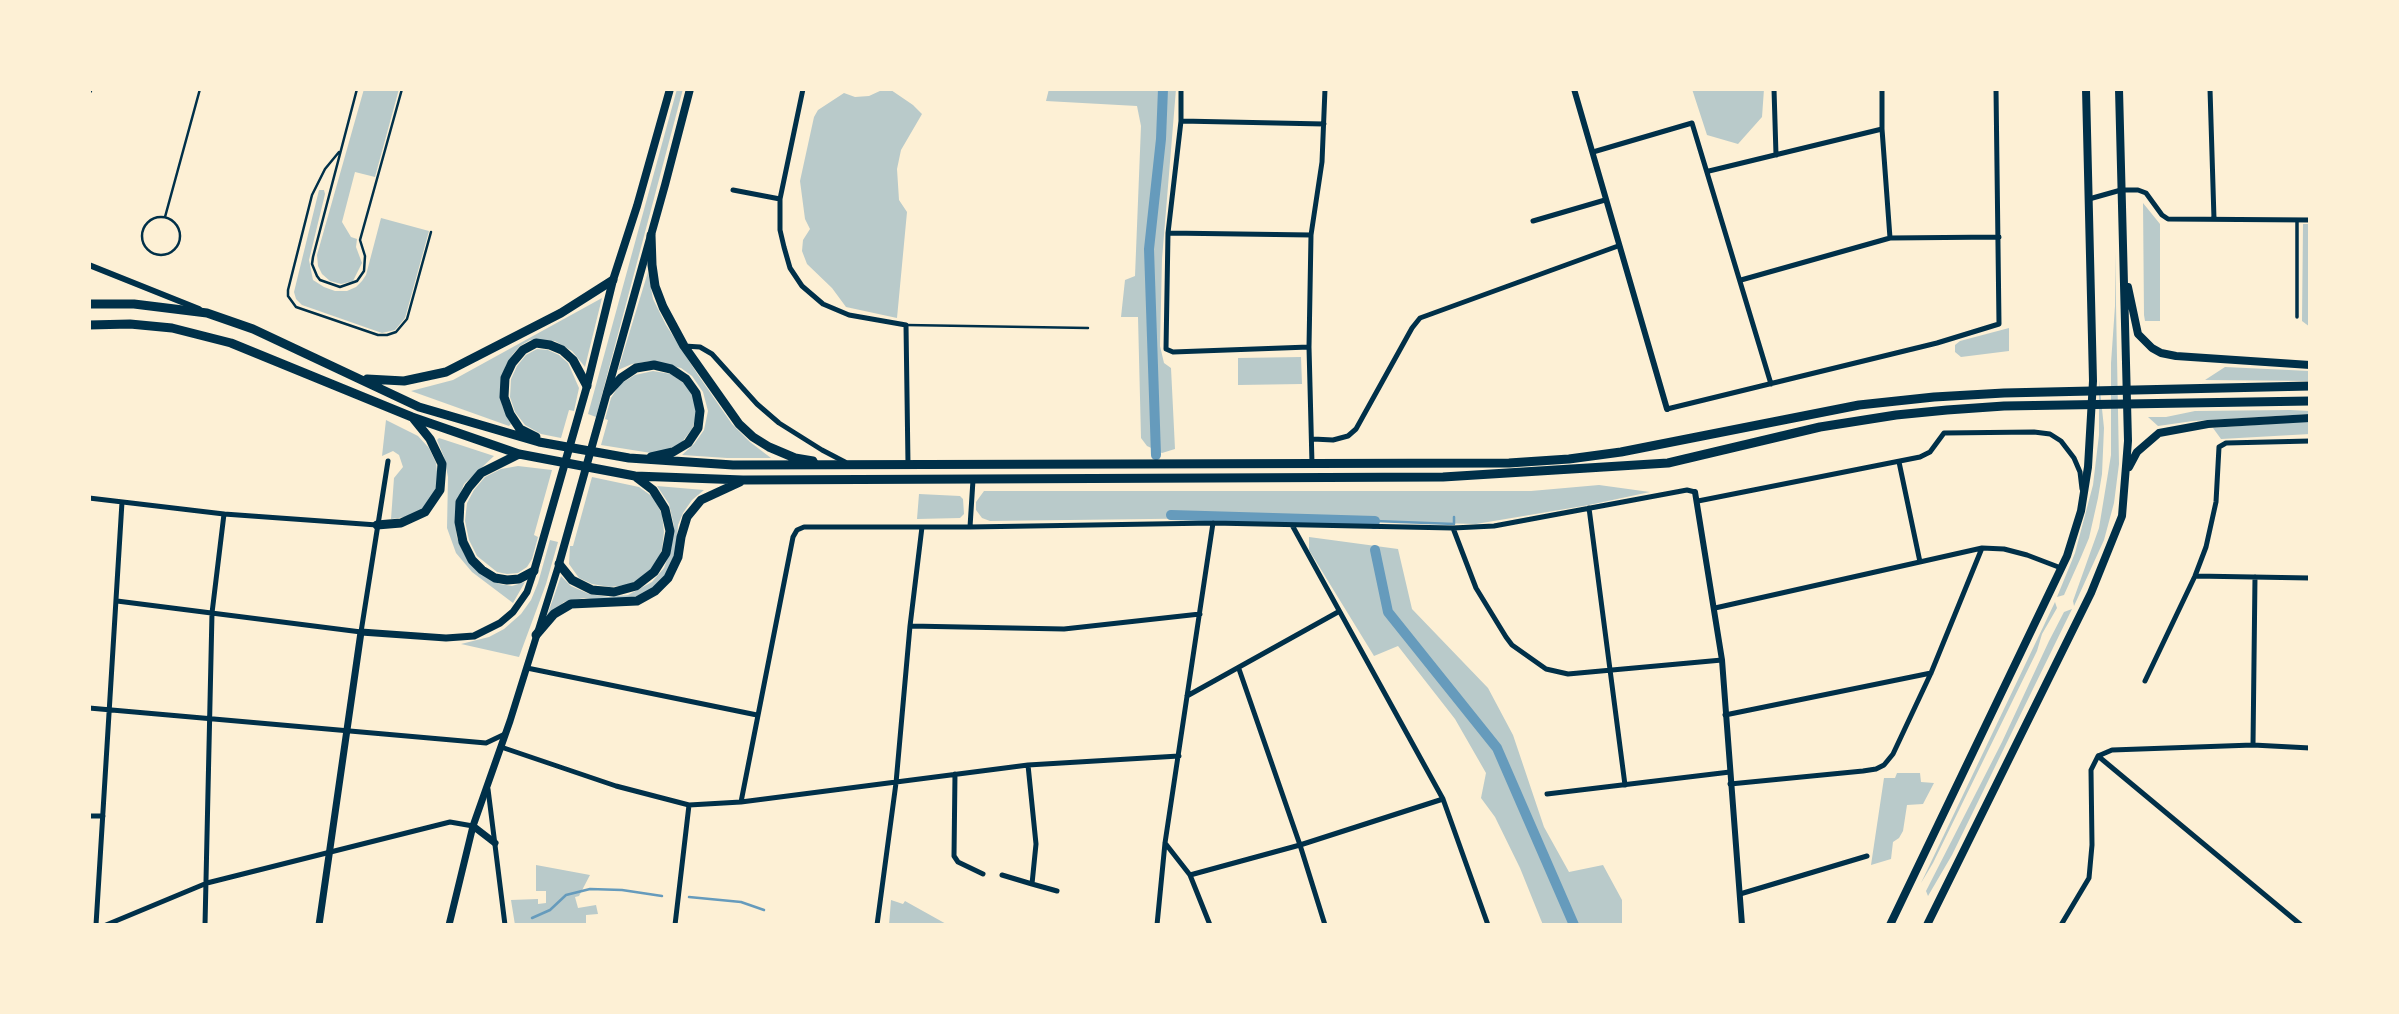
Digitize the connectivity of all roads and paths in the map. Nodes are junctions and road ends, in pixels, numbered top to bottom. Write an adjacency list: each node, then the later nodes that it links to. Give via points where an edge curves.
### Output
1 (200, 89): 28 (lane)
2 (357, 89): 19 (lane)
3 (402, 89): 19 (lane, via 360,240 364,271 357,281 340,287 320,280 312,264)
4 (670, 89): 42 (main road)
5 (690, 89): 35 (main road)
6 (803, 89): 25 (street)
7 (1181, 89): 16 (street)
8 (1325, 89): 17 (street)
9 (1574, 89): 20 (street)
10 (1774, 89): 21 (street)
11 (1882, 89): 18 (street)
12 (1996, 89): 37 (street)
13 (2086, 89): 26 (main road)
14 (2119, 89): 24 (main road)
15 (2210, 89): 29 (street)
16 (1181, 121): 17 (street); 34 (street)
17 (1324, 124): 36 (street)
18 (1882, 129): 21 (street); 38 (street)
19 (341, 149): 33 (lane, via 312,195 288,290 296,307 378,335 396,332 407,319)
20 (1593, 152): 22 (street, via 1692,123); 27 (street)
21 (1776, 155): 22 (street)
22 (1709, 171): 43 (street)
23 (733, 190): 25 (street)
24 (2122, 190): 26 (street); 29 (street, via 2146,192 2168,219); 40 (main road)
25 (780, 199): 48 (street, via 784,247 802,286 823,304 849,315)
26 (2090, 199): 82 (main road, via 2092,388)
27 (1605, 200): 32 (street); 39 (street)
28 (165, 217): 28 (lane, via 152,219 142,233 147,250 158,256 171,253 180,243 180,229)
29 (2214, 219): 30 (street)
30 (2297, 220): 31 (street); 46 (street)
31 (2310, 220)
32 (1533, 221)
33 (431, 232)
34 (1168, 233): 36 (street); 51 (street, via 1168,351)
35 (651, 235): 50 (highway, via 655,286); 57 (main road)
36 (1311, 235): 51 (street)
37 (1999, 237): 38 (street); 54 (street, via 1998,325)
38 (1890, 238): 43 (street)
39 (1618, 246): 59 (street); 62 (street, via 1420,318 1356,429 1333,440)
40 (2124, 258): 52 (main road, via 2134,323 2152,348 2176,356); 74 (main road)
41 (89, 265): 45 (street)
42 (613, 280): 53 (highway, via 561,313 446,372 404,381); 55 (main road)
43 (1741, 280): 54 (street)
44 (89, 304): 45 (highway)
45 (207, 313): 53 (highway, via 253,329)
46 (2297, 317)
47 (89, 325): 60 (highway, via 172,328 231,343)
48 (906, 325): 49 (lane); 69 (street)
49 (1088, 328)
50 (684, 346): 71 (street, via 712,354 779,423); 72 (highway, via 753,437 795,458)
51 (1309, 347): 62 (street)
52 (2310, 365)
53 (348, 374): 64 (highway, via 419,407)
54 (1771, 384): 59 (street)
55 (587, 386): 64 (highway, via 573,360 550,345 536,343 512,363 505,378 510,414 520,429); 94 (main road)
56 (2310, 386): 70 (highway, via 1934,397 1859,405 1569,459)
57 (608, 392): 66 (highway, via 636,369 654,365 679,374 696,393 698,428 688,443 673,452); 92 (main road)
58 (2310, 401): 75 (highway, via 2004,406 1896,415 1668,463 1443,477)
59 (1667, 409)
60 (412, 417): 65 (highway); 85 (highway, via 442,464 440,490 425,512 401,523)
61 (2310, 418): 74 (main road, via 2208,424 2160,433 2137,452)
62 (1313, 439): 70 (street)
63 (2310, 441): 95 (street, via 2222,444 2216,502)
64 (550, 445): 66 (highway)
65 (519, 454): 73 (highway); 94 (highway, via 481,473 468,486 460,502 459,522 471,559 482,570 507,580)
66 (640, 459): 72 (highway)
67 (388, 461): 85 (street)
68 (1899, 462): 79 (street); 82 (street, via 1926,455 1944,433 2050,434 2077,464); 91 (street)
69 (908, 464): 70 (highway); 71 (highway)
70 (1312, 464)
71 (851, 465): 72 (highway)
72 (832, 466)
73 (635, 476): 76 (highway); 92 (highway, via 653,490 665,509 670,531 666,553 654,572 636,586 614,592 592,590 572,580)
74 (2126, 476): 165 (main road, via 2122,516 2091,593)
75 (973, 480): 76 (highway); 88 (street)
76 (743, 481): 105 (highway, via 701,500 687,517 678,557 655,591 637,601 571,604 554,614)
77 (1695, 492): 79 (street); 81 (street)
78 (89, 498): 80 (street)
79 (1698, 501): 99 (street)
80 (122, 502): 83 (street); 98 (street)
81 (1589, 508): 89 (street, via 1494,526); 109 (street)
82 (2081, 511): 93 (main road)
83 (224, 514): 85 (street); 101 (street)
84 (1213, 523): 86 (street); 88 (street); 102 (street)
85 (377, 525): 104 (street)
86 (1292, 525): 89 (street); 100 (street)
87 (922, 527): 88 (street); 103 (street); 115 (street, via 808,526 797,530)
88 (970, 527)
89 (1453, 528): 109 (street, via 1476,588 1512,645 1546,669 1568,674)
90 (1982, 548): 91 (street); 93 (street, via 2004,549); 110 (street)
91 (1920, 562): 99 (street)
92 (559, 564): 105 (main road)
93 (2061, 568): 164 (main road)
94 (534, 571): 104 (main road, via 527,593 513,612 474,636)
95 (2195, 576): 96 (street); 111 (street)
96 (2255, 577): 97 (street); 120 (street)
97 (2310, 578)
98 (117, 601): 101 (street); 114 (street)
99 (1715, 608): 106 (street)
100 (1338, 612): 108 (street); 133 (street)
101 (212, 613): 104 (street); 117 (street)
102 (1200, 614): 103 (street, via 1064,628); 112 (street)
103 (910, 626): 128 (street)
104 (361, 632): 118 (main road)
105 (536, 635): 107 (main road)
106 (1722, 660): 109 (street); 116 (street)
107 (527, 668): 115 (street); 119 (main road)
108 (1238, 669): 112 (street); 141 (street)
109 (1611, 670): 131 (street)
110 (1931, 673): 116 (street); 129 (street, via 1884,765)
111 (2145, 681)
112 (1187, 696): 123 (street)
113 (89, 708): 114 (street)
114 (110, 710): 117 (street); 137 (street)
115 (757, 715): 134 (street)
116 (1725, 715): 126 (street)
117 (209, 720): 118 (street); 147 (street)
118 (345, 732): 119 (street, via 486,743); 142 (main road)
119 (505, 734): 121 (main road)
120 (2253, 745): 122 (street); 124 (street, via 2112,750)
121 (501, 747): 130 (main road); 135 (street, via 616,786)
122 (2310, 748)
123 (1179, 756): 125 (street); 140 (street)
124 (2098, 757): 166 (street, via 2091,770 2089,878); 167 (street)
125 (1028, 765): 127 (street); 148 (street, via 1036,845)
126 (1730, 772): 129 (street); 131 (street)
127 (955, 774): 128 (street); 144 (street, via 954,856)
128 (896, 783): 134 (street); 158 (street)
129 (1730, 784): 150 (street)
130 (487, 785): 138 (main road); 139 (street)
131 (1625, 785): 132 (street)
132 (1547, 794)
133 (1443, 799): 141 (street); 162 (street)
134 (741, 802): 135 (street)
135 (690, 805): 157 (street)
136 (89, 816): 137 (street)
137 (103, 816): 151 (street)
138 (473, 826): 139 (main road); 142 (street, via 450,822); 155 (main road)
139 (495, 843): 156 (street)
140 (1165, 843): 146 (street); 159 (street)
141 (1300, 845): 146 (street); 161 (street)
142 (330, 850): 147 (street); 154 (main road)
143 (1867, 856): 150 (street)
144 (983, 874)
145 (1002, 875): 148 (street)
146 (1189, 875): 160 (street)
147 (207, 883): 152 (street); 153 (street)
148 (1032, 884): 149 (street)
149 (1057, 891)
150 (1740, 894): 163 (street)
151 (96, 925)
152 (106, 925)
153 (205, 925)
154 (320, 925)
155 (449, 925)
156 (505, 925)
157 (676, 925)
158 (877, 925)
159 (1157, 925)
160 (1210, 925)
161 (1325, 925)
162 (1488, 925)
163 (1742, 925)
164 (1890, 925)
165 (1927, 925)
166 (2061, 925)
167 (2301, 925)

